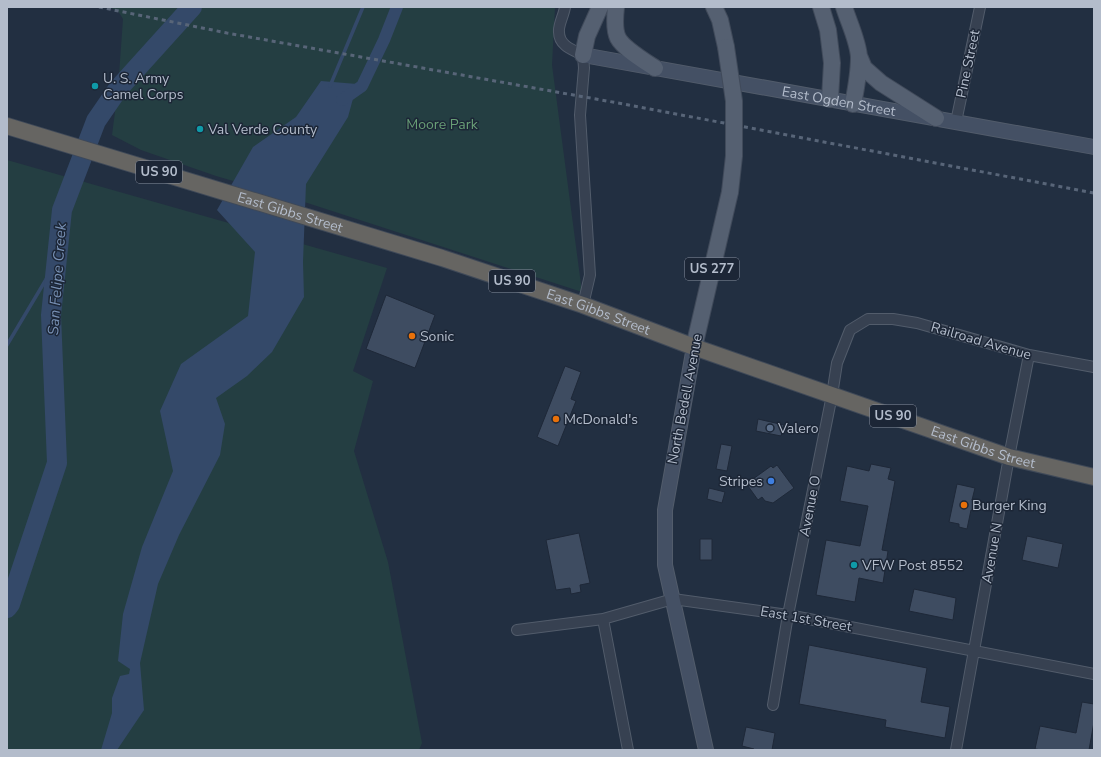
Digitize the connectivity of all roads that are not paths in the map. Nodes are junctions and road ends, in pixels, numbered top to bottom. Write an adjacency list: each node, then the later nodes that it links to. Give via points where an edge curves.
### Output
1 (565, 7): 9 (street, via 558,32 561,42)
2 (600, 7): 9 (main road, via 587,36)
3 (616, 7): 11 (main road, via 615,24 618,39 633,54)
4 (708, 7): 8 (main road)
5 (821, 7): 12 (main road, via 828,30 832,63)
6 (844, 7): 10 (main road)
7 (980, 7): 15 (street, Pine Street)
8 (718, 11): 20 (main road, North Bedell Avenue / US 277, bridge, via 734,101 734,156 730,192)
9 (583, 55): 11 (main road, East Ogden Street); 18 (street, via 580,115 590,275)
10 (859, 56): 13 (main road); 14 (main road, via 864,68 881,84)
11 (655, 68): 12 (main road, East Ogden Street)
12 (830, 99): 13 (main road, East Ogden Street)
13 (853, 104): 14 (main road, East Ogden Street)
14 (936, 118): 15 (main road, East Ogden Street)
15 (956, 122): 17 (main road, East Ogden Street)
16 (7, 126): 18 (highway, East Gibbs Street / US 90, via 448,260)
17 (1094, 147)
18 (583, 305): 20 (highway, East Gibbs Street / US 90)
19 (868, 319): 21 (street, Railroad Avenue, via 893,319 917,323); 23 (street, Avenue O, via 850,330 837,363)
20 (694, 347): 23 (highway, East Gibbs Street / US 90); 26 (main road, North Bedell Avenue, via 665,510 665,565)
21 (1029, 355): 22 (street, Railroad Avenue); 24 (street, Avenue N)
22 (1094, 367)
23 (832, 395): 24 (highway, East Gibbs Street / US 90); 27 (street, Avenue O)
24 (1009, 457): 25 (highway, East Gibbs Street / US 90); 30 (street, Avenue N)
25 (1094, 477)
26 (673, 599): 27 (street, East 1st Street); 28 (street, East 1st Street); 34 (main road, North Bedell Avenue)
27 (788, 615): 30 (street, East 1st Street); 32 (street, Avenue O)
28 (603, 619): 29 (street, East 1st Street); 33 (street)
29 (517, 630)
30 (974, 652): 31 (street, East 1st Street); 35 (street, Avenue N)
31 (1094, 674)
32 (773, 705)
33 (628, 750)
34 (706, 750)
35 (956, 750)

